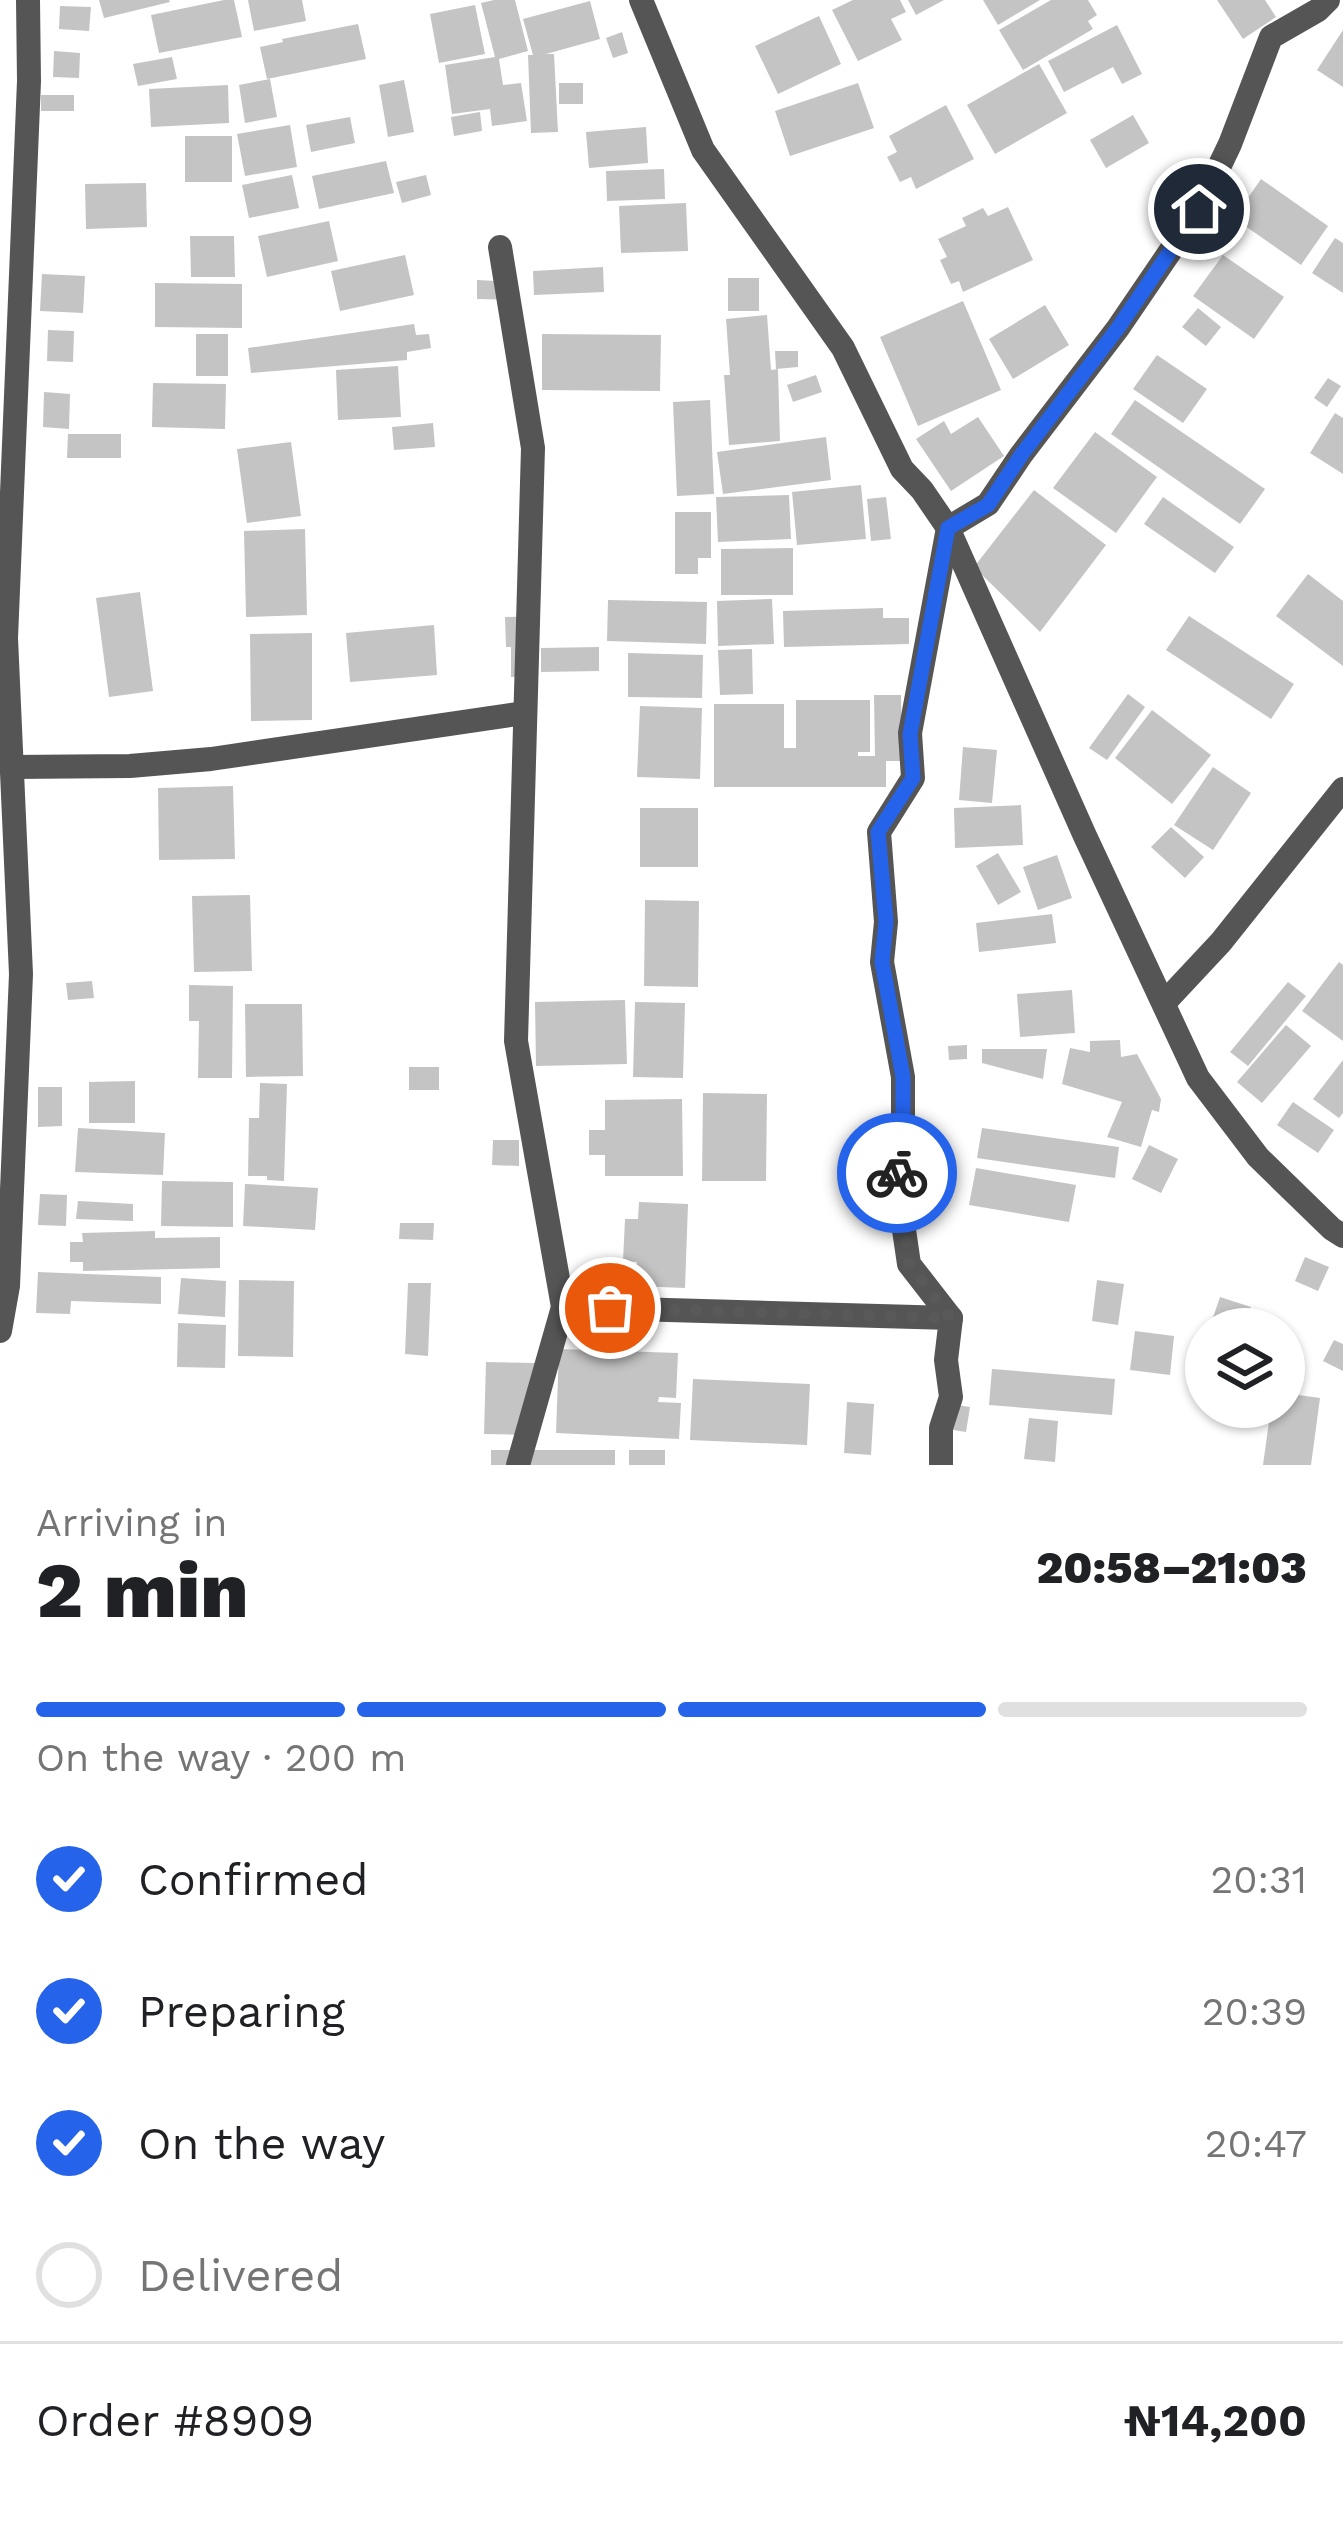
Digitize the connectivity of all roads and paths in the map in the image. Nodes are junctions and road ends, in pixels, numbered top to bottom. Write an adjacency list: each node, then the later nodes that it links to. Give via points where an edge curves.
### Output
1 (28, 0): 7 (street, via 6,638)
2 (640, 0): 5 (street, via 703,150 843,348 902,470)
3 (1328, 0): 5 (street, via 1271,37 1199,209 988,505)
4 (500, 247): 6 (street, via 533,448)
5 (948, 528): 9 (street); 12 (street, via 910,734 913,778 878,832 882,962 903,1077 896,1167 909,1264)
6 (525, 712): 7 (street, via 211,759); 11 (street, via 516,1041)
7 (12, 767): 13 (street, via 21,974)
8 (1343, 789): 9 (street)
9 (1164, 1003): 10 (street, via 1198,1078 1258,1157)
10 (1343, 1236)
11 (562, 1307): 12 (street); 14 (street)
12 (951, 1318): 15 (street)
13 (0, 1330)
14 (518, 1465)
15 (941, 1465)

